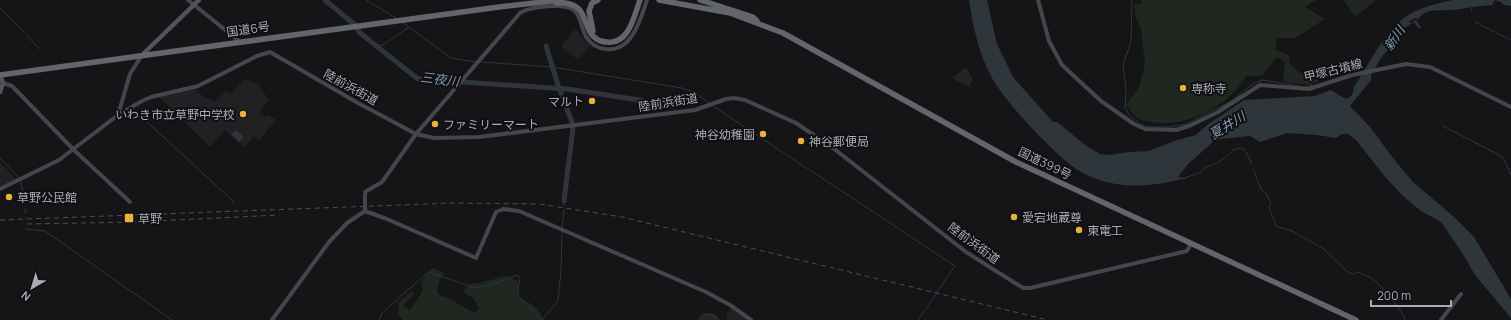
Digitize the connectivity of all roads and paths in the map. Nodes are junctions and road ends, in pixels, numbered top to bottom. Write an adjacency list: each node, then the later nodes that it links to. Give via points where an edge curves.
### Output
1 (188, 0): 12 (street)
2 (199, 0): 12 (main road)
3 (531, 0): 13 (highway, 国道6号)
4 (560, 0): 13 (highway, 国道6号)
5 (598, 0): 11 (highway, via 590,6 590,24 594,32 608,40 617,38 624,31)
6 (646, 0): 23 (street, via 628,42 610,49 596,46 585,35 576,12 568,7 551,6 520,12)
7 (659, 0): 14 (highway, 国道399号)
8 (684, 0): 14 (highway, 国道399号, via 724,10)
9 (1038, 0): 21 (street, 甲塚古墳線, via 1049,41 1062,65 1101,101 1145,129 1176,130 1189,126 1218,112 1260,85 1305,89 1352,75 1406,64 1430,67)
10 (703, 1): 15 (highway, via 753,17)
11 (638, 2): 13 (highway, via 627,33 609,43 593,36 580,11 570,4)
12 (194, 5): 16 (street); 17 (main road)
13 (499, 7): 16 (highway, 国道6号)
14 (730, 14): 15 (highway, 国道399号)
15 (760, 24): 28 (highway, 国道399号, via 796,40 1016,162)
16 (239, 42): 17 (highway, 国道6号)
17 (142, 55): 18 (highway, 国道6号); 22 (street, via 130,74)
18 (0, 75): 19 (main road)
19 (3, 83): 20 (main road); 24 (street, via 12,86)
20 (0, 92)
21 (1511, 107)
22 (118, 115): 23 (street, 陸前浜街道, via 142,101 198,86 270,52 333,90); 24 (street)
23 (416, 134): 27 (street, via 382,182 365,192); 28 (street, 陸前浜街道, via 449,139 479,137 695,110 734,98 764,108 812,133 966,252 1023,288 1187,251)
24 (74, 150): 25 (street, via 53,164); 26 (street)
25 (0, 189)
26 (130, 202)
27 (365, 211): 30 (street, via 347,223 329,242); 31 (street, via 387,218 476,258 493,217 499,210 519,211 716,297)
28 (1191, 244): 32 (highway, 国道399号)
29 (1461, 294): 33 (street)
30 (272, 320)
31 (751, 320)
32 (1356, 320)
33 (1441, 320)

